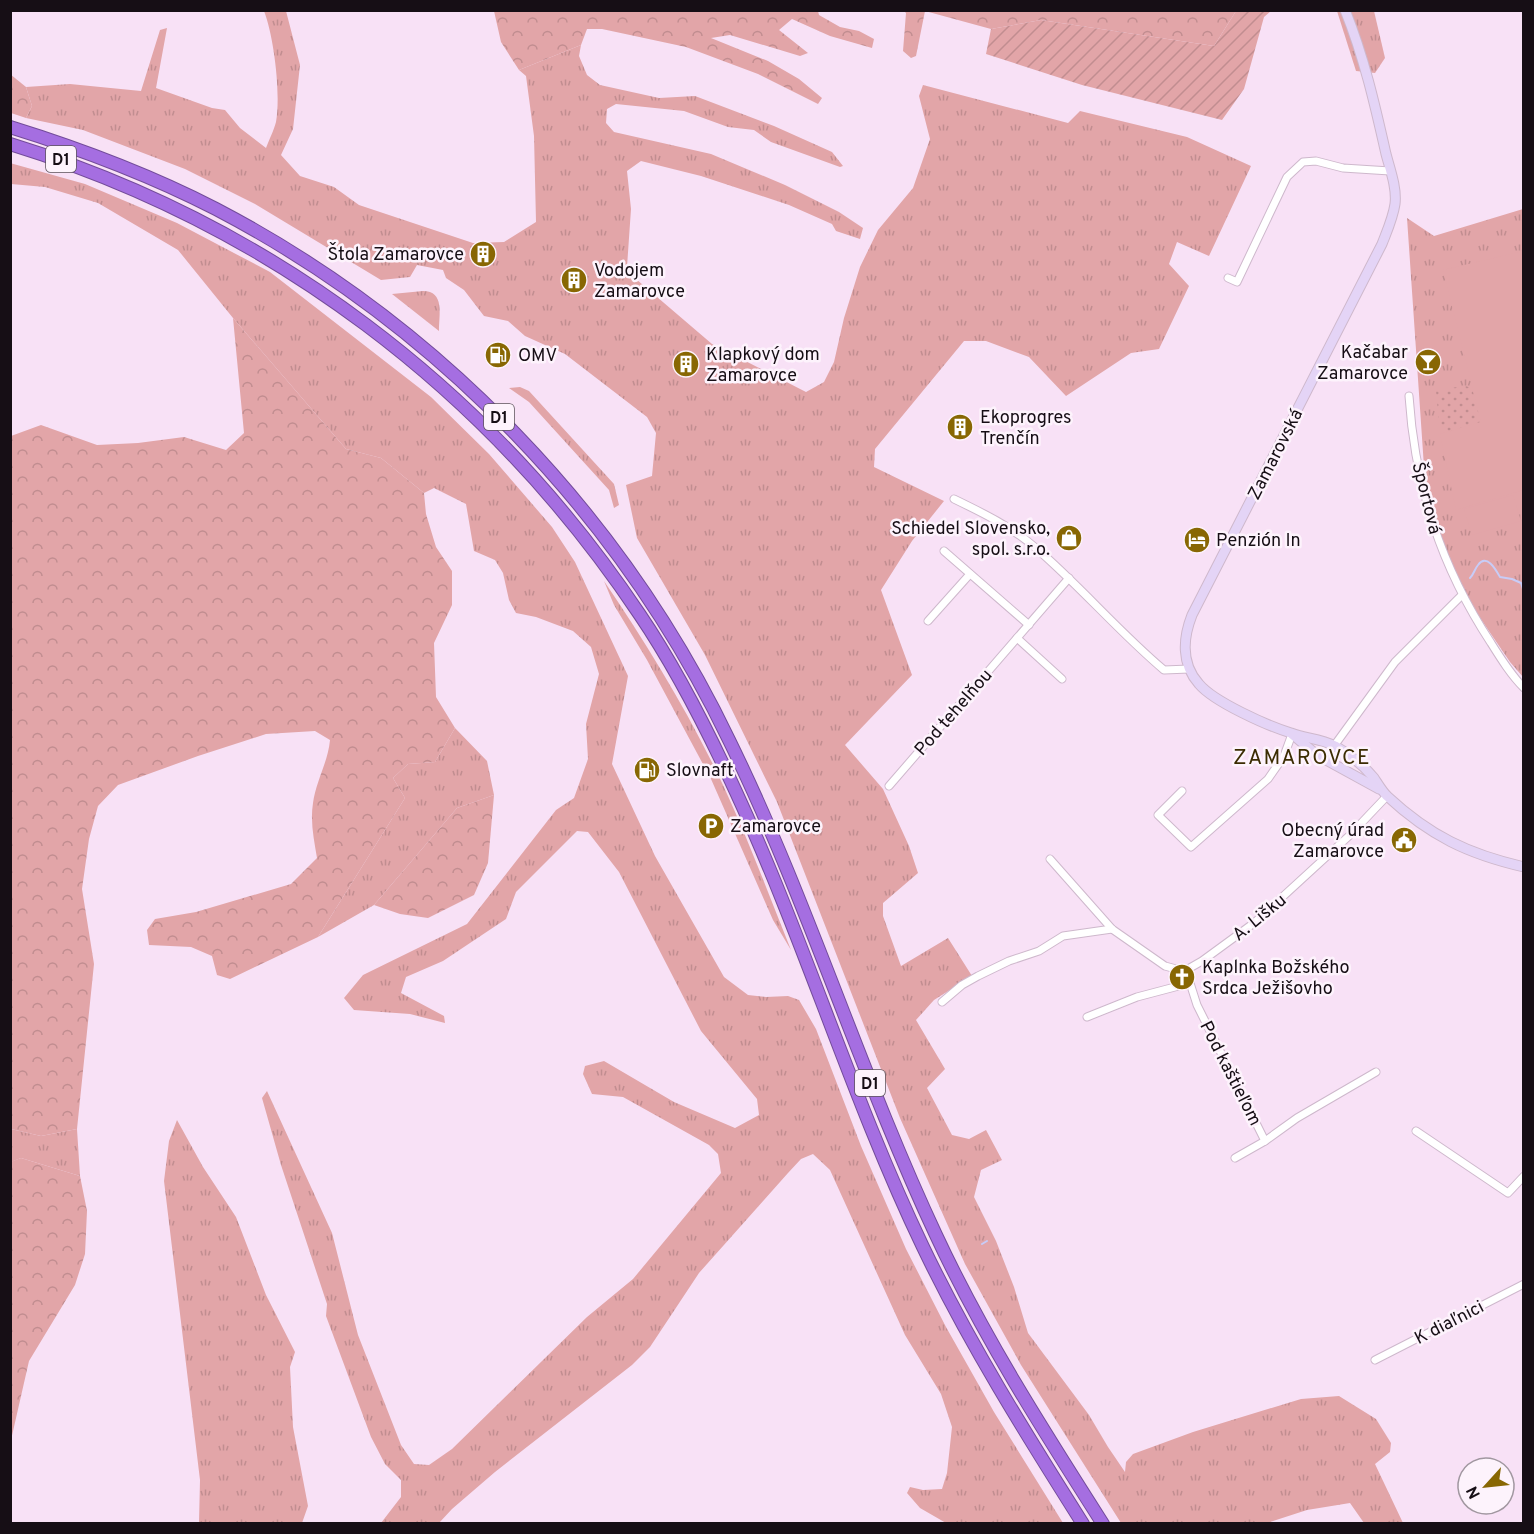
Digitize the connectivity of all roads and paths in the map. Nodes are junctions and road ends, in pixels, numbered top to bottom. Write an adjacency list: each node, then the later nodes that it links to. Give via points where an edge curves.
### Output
1 (1345, 10): 4 (main road, Zamarovská, via 1366,71)
2 (10, 127): 38 (highway, D1, via 96,155 206,205 256,231 338,283 428,352 497,415 600,531 672,635 727,735 776,843 898,1153 938,1241 1027,1404)
3 (10, 144): 37 (highway, D1, via 59,159 166,203 232,237 330,297 459,401 520,462 586,540 642,617 690,697 762,851 880,1150 923,1247 1000,1389)
4 (1390, 171): 5 (street, via 1303,162 1287,177 1238,282); 15 (main road, Zamarovská, via 1395,202 1382,244 1192,615 1184,644)
5 (1228, 278)
6 (1409, 396): 11 (street, Športová, via 1426,505)
7 (954, 499): 10 (street, via 1015,532)
8 (944, 551): 9 (street)
9 (970, 574): 12 (street); 13 (street)
10 (1069, 578): 13 (street, Pod tehelňou); 15 (street, via 1164,670)
11 (1462, 595): 17 (street, Športová); 19 (street, via 1395,662)
12 (928, 621)
13 (1029, 625): 14 (street, Pod tehelňou)
14 (1017, 638): 16 (street); 20 (street, Pod tehelňou)
15 (1189, 669): 18 (main road, via 1199,685 1227,705)
16 (1062, 679)
17 (1524, 688)
18 (1292, 734): 19 (main road); 21 (street, via 1284,756 1268,779 1191,847 1158,815); 22 (main road, via 1317,755)
19 (1334, 746): 22 (main road, via 1358,762)
20 (889, 786)
21 (1182, 791)
22 (1384, 793): 24 (main road, via 1445,840 1493,860); 26 (street, A. Lišku, via 1350,834 1254,923)
23 (1050, 859): 25 (street)
24 (1524, 867)
25 (1112, 928): 26 (street, via 1165,966); 28 (street, via 1063,936 1039,951 978,976)
26 (1188, 969): 27 (street, Pod kaštieľom)
27 (1190, 983): 29 (street, via 1137,996); 32 (street, Pod kaštieľom, via 1201,1014)
28 (942, 1002)
29 (1087, 1017)
30 (1376, 1072): 32 (street, via 1297,1118)
31 (1416, 1131): 34 (street, via 1508,1193)
32 (1265, 1142): 33 (street)
33 (1235, 1158)
34 (1524, 1176)
35 (1524, 1284): 36 (street, K diaľnici)
36 (1375, 1360)
37 (1083, 1524)
38 (1103, 1524)

